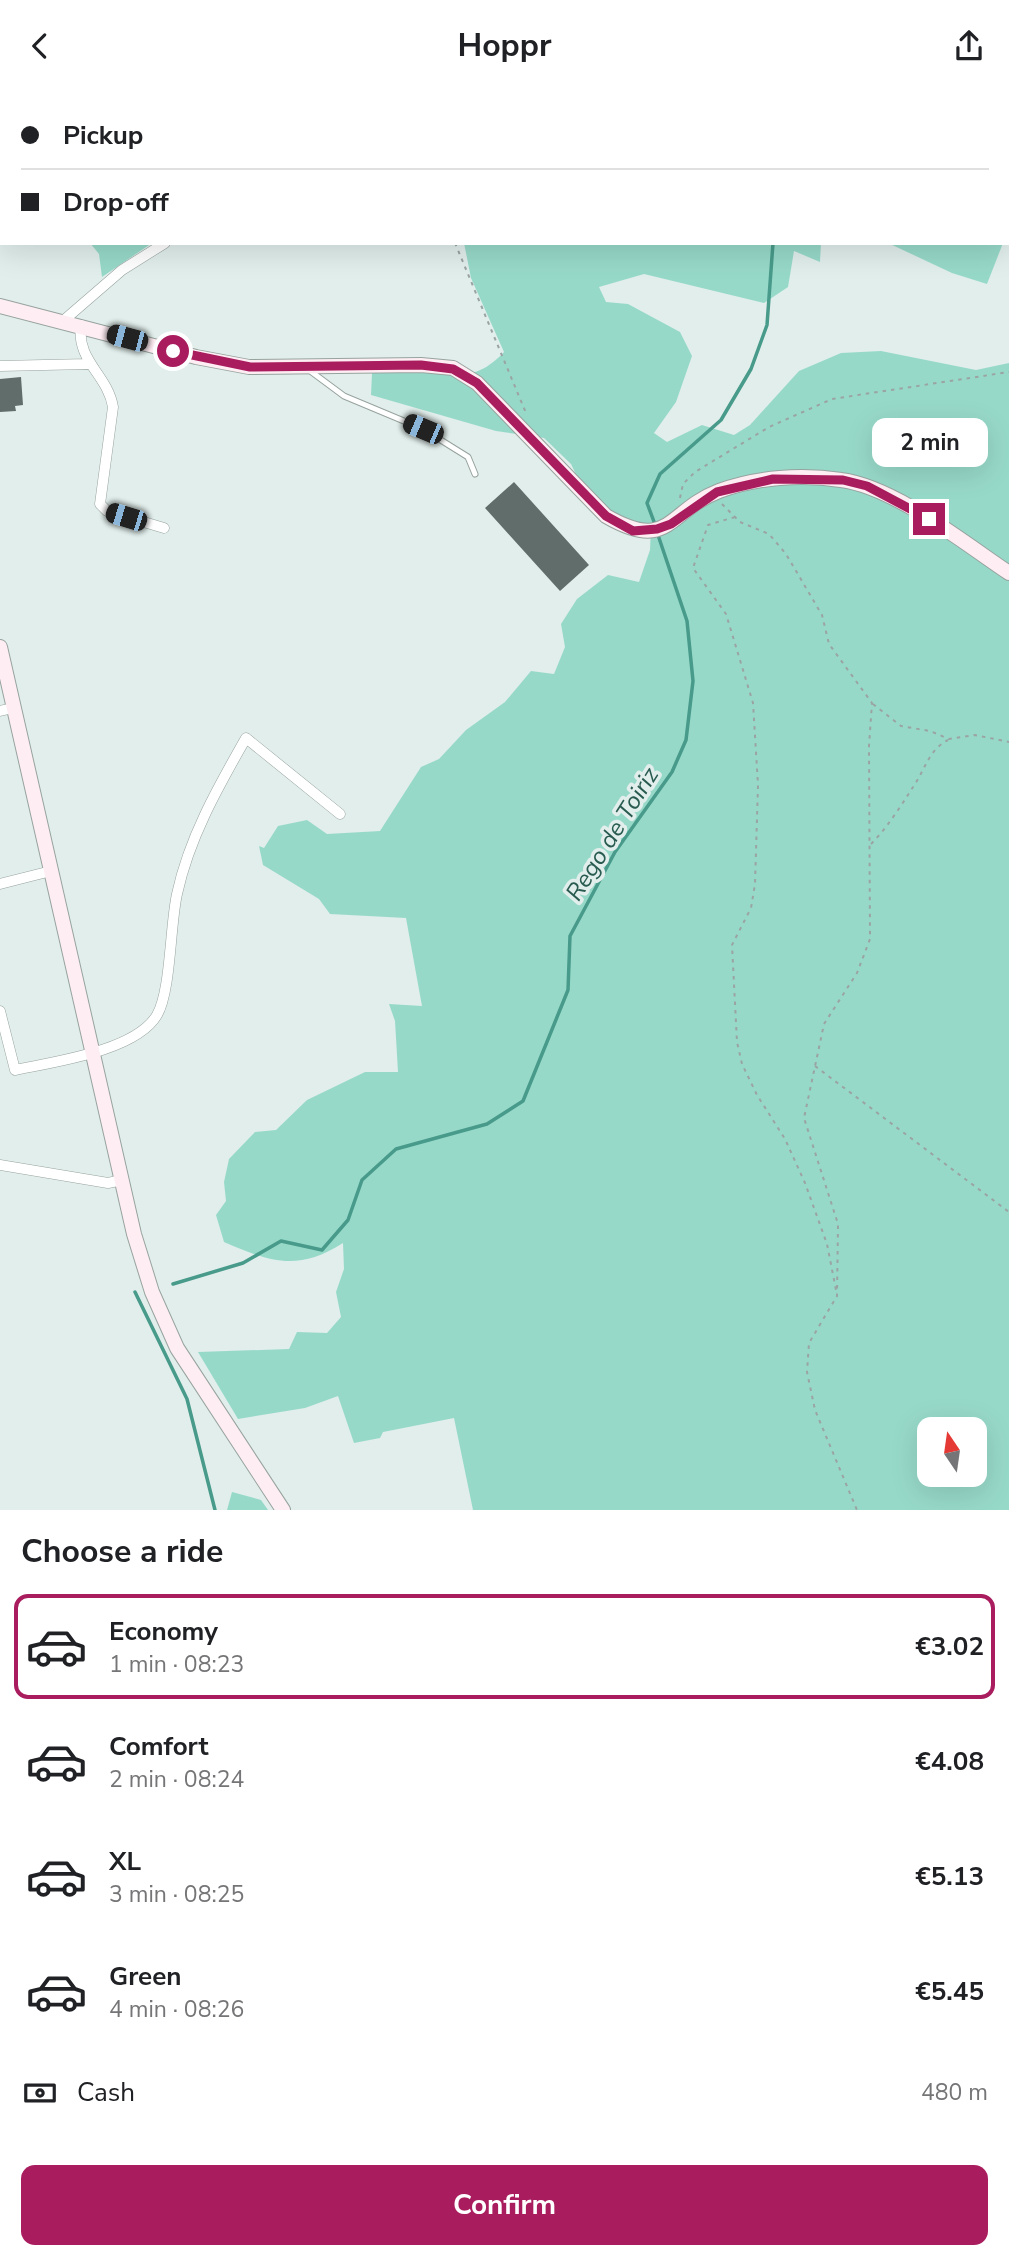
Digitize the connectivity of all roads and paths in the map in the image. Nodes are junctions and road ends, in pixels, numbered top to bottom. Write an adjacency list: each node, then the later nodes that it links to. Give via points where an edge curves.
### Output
1 (162, 245): 4 (street, via 122,270)
2 (456, 245): 10 (path)
3 (0, 306): 4 (street)
4 (63, 321): 5 (street)
5 (80, 325): 6 (street, via 80,347); 8 (street, via 236,365)
6 (89, 365): 7 (street); 15 (street, via 111,395 113,407 100,504 107,511)
7 (0, 366)
8 (304, 366): 11 (lane, via 344,396 423,429 468,457); 14 (street, via 453,369 477,383 606,516 639,532)
9 (1009, 372): 14 (path, via 812,405 695,473 683,484)
10 (530, 422)
11 (475, 474)
12 (717, 492): 13 (path, via 721,503); 14 (street); 16 (street, via 773,479 815,478 867,486 929,519)
13 (736, 516): 18 (path, via 769,534 786,554 822,615 829,644); 32 (path, via 708,525 694,568 726,614 757,730 755,884 751,908 732,945 737,1042 742,1064 805,1183 827,1244)
14 (675, 520)
15 (164, 528)
16 (1009, 573)
17 (0, 647): 19 (street)
18 (872, 703): 20 (path, via 901,726); 23 (path)
19 (6, 709): 24 (street)
20 (949, 739): 21 (path, via 975,736); 23 (path, via 928,758 916,783)
21 (1009, 742)
22 (340, 814): 27 (street, via 246,738 187,855 156,1016 120,1044)
23 (871, 845): 28 (path, via 870,939 857,973 824,1024)
24 (51, 871): 25 (street); 27 (street)
25 (0, 884)
26 (0, 1011): 27 (street, via 15,1070)
27 (93, 1053): 30 (street)
28 (815, 1066): 31 (path); 32 (path, via 804,1118 838,1224)
29 (0, 1165): 30 (street, via 108,1183)
30 (122, 1181): 33 (street, via 152,1292 177,1348)
31 (1009, 1212)
32 (837, 1296): 34 (path, via 809,1343 807,1372 815,1410)
33 (282, 1510)
34 (857, 1510)

